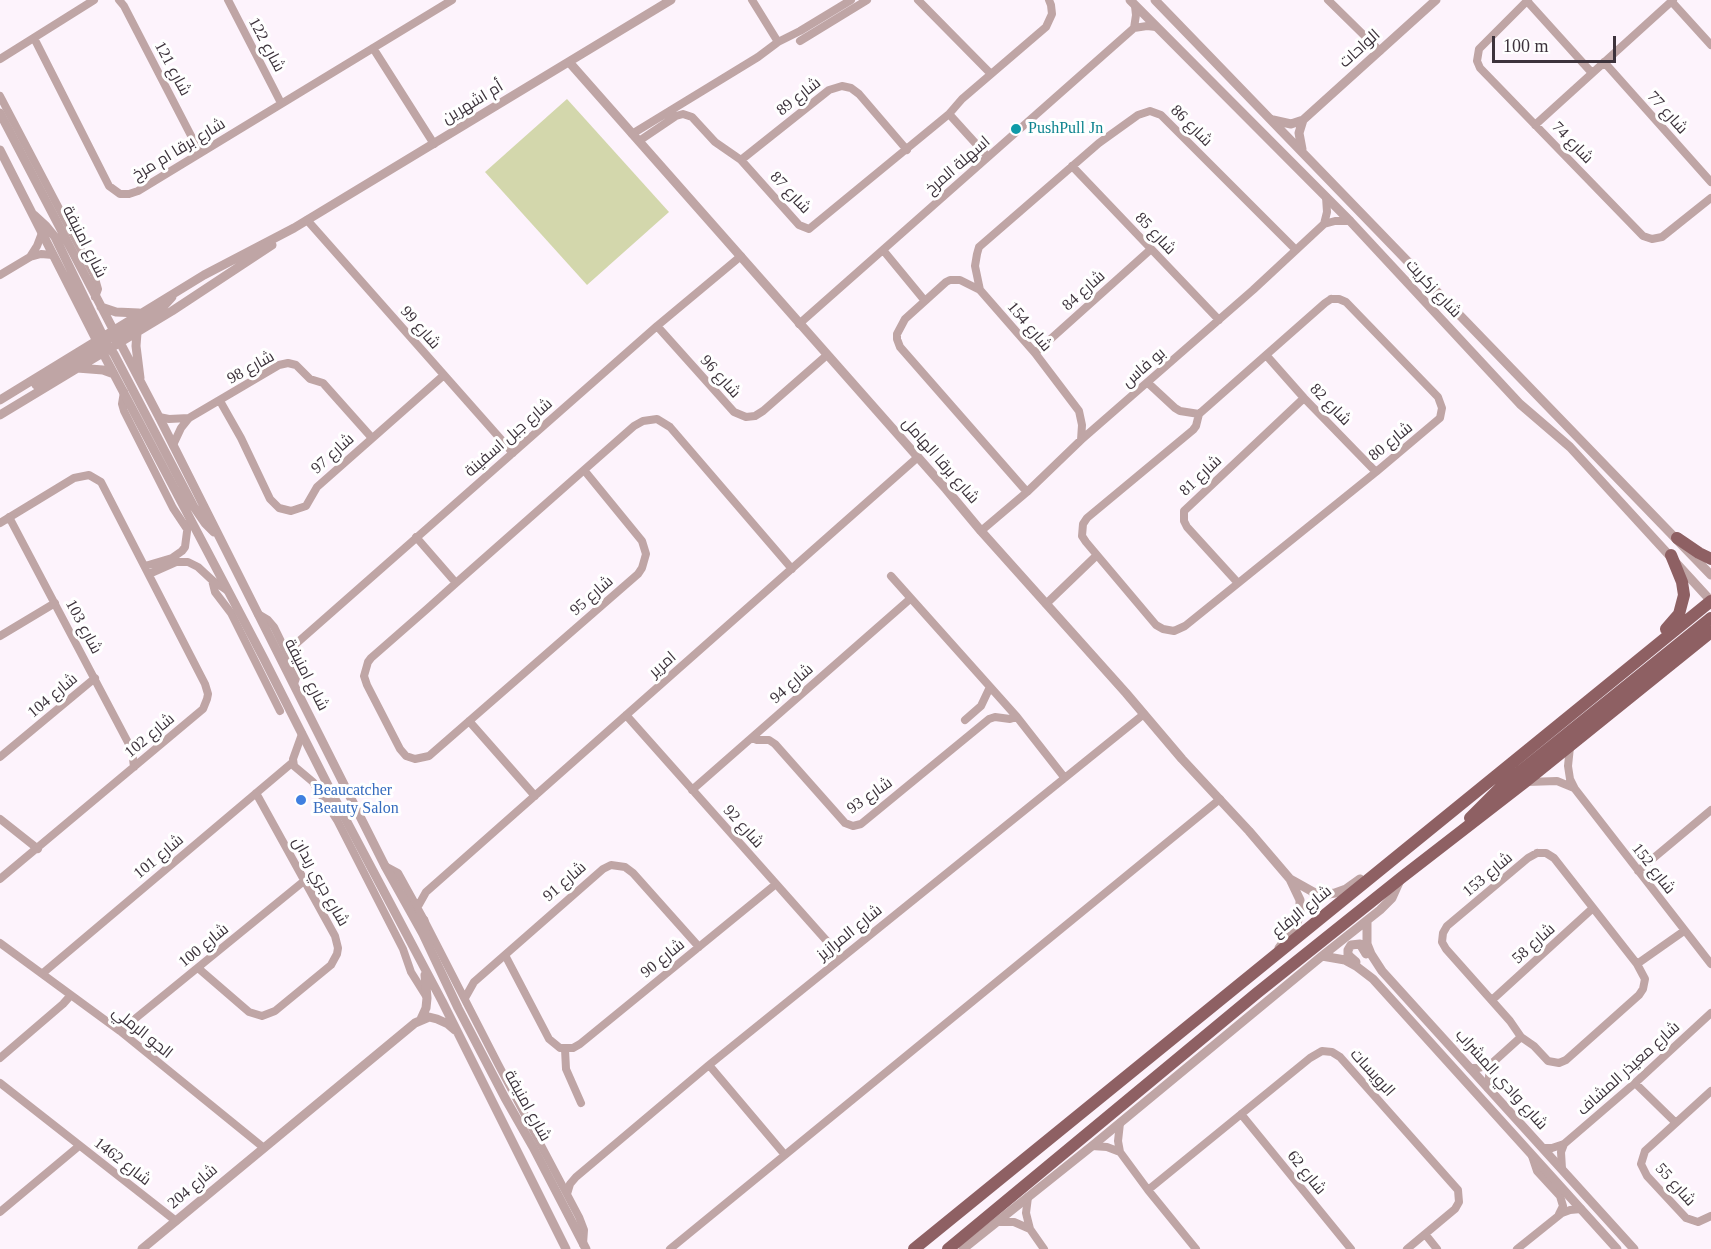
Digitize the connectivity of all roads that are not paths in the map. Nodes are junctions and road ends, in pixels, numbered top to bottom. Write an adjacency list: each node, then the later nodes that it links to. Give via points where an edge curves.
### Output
1 (94, 0): 19 (street)
2 (118, 0): 41 (street, شارع 121)
3 (228, 0): 31 (street, شارع 122)
4 (452, 0): 23 (street, شارع برقا ام مرخ)
5 (669, 0): 26 (street, أم اشهرين)
6 (752, 0): 21 (street)
7 (851, 0): 21 (street)
8 (867, 0): 20 (street)
9 (918, 0): 29 (street)
10 (1048, 0): 29 (street, شارع 87, via 1052,14 1046,27)
11 (1155, 0): 34 (street, شارع زكريت)
12 (1328, 0): 24 (street)
13 (1437, 0): 24 (street, الواحات)
14 (1672, 1): 22 (street); 27 (street)
15 (1523, 2): 28 (street); 36 (street, شارع 74, via 1481,45 1476,61)
16 (1132, 3): 17 (street, شارع زكريت); 18 (street, via 1136,15)
17 (1156, 27): 18 (street); 47 (street, شارع زكريت)
18 (1134, 28): 43 (street, اسهلة المرخ)
19 (34, 38): 25 (street); 41 (street, شارع برقا ام مرخ, via 109,186 116,192 134,193)
20 (800, 41)
21 (778, 42): 37 (street)
22 (1711, 45)
23 (373, 48): 31 (street, شارع برقا ام مرخ); 38 (street)
24 (1380, 51): 35 (street, الواحات)
25 (0, 58)
26 (569, 62): 37 (street, شارع برقا الهامل); 38 (street, أم اشهرين)
27 (1604, 62): 28 (street); 46 (street, شارع 77)
28 (1592, 73): 36 (street)
29 (991, 74): 33 (street, شارع 87)
30 (0, 96): 64 (street, via 94,275 98,289)
31 (281, 103): 41 (street, شارع برقا ام مرخ)
32 (0, 113): 64 (street, شارع امنيفة)
33 (948, 114): 39 (street, شارع 87); 43 (street)
34 (1269, 119): 35 (street, via 1287,124); 42 (street, شارع زكريت)
35 (1303, 120): 42 (street, via 1299,137)
36 (1535, 125): 48 (street, شارع 74, via 1647,238 1667,235)
37 (636, 138): 44 (street, شارع 87, via 686,114 720,147); 59 (street, شارع برقا الهامل)
38 (434, 144): 50 (street, أم اشهرين)
39 (907, 150): 44 (street, شارع 89, via 856,91 838,86); 44 (street, شارع 87, via 809,229 799,225)
40 (1, 152): 49 (street, شارع امنيفة)
41 (200, 153)
42 (1303, 153): 105 (street, شارع زكريت)
43 (988, 157): 55 (street, اسهلة المرخ)
44 (741, 160)
45 (1072, 166): 56 (street, شارع 85); 57 (street, شارع 86, via 1138,115 1156,111); 62 (street, شارع 86, via 979,247 975,266)
46 (1711, 182)
47 (1326, 197): 51 (street, شارع زكريت); 52 (street)
48 (1711, 198)
49 (30, 213): 54 (street, شارع امنيفة); 72 (street, via 54,237)
50 (308, 220): 53 (street, أم اشهرين); 78 (street, شارع 99)
51 (1350, 221): 52 (street); 107 (street, شارع زكريت, via 1520,404 1570,447)
52 (1324, 224): 57 (street, بو فاس)
53 (290, 231): 63 (street, أم اشهرين); 71 (street, أم اشهرين)
54 (42, 233): 58 (street, شارع امنيفة); 60 (street)
55 (883, 249): 65 (street); 69 (street, اسهلة المرخ)
56 (1150, 250): 68 (street, شارع 85); 73 (street, شارع 84)
57 (1296, 250): 68 (street, بو فاس)
58 (53, 255): 60 (street); 72 (street, شارع امنيفة)
59 (741, 256): 69 (street, شارع برقا الهامل); 70 (street, شارع جبل اسفينة)
60 (30, 257): 61 (street)
61 (0, 275)
62 (980, 290): 65 (street, via 960,280 946,282); 73 (street, شارع 154)
63 (175, 292): 67 (street, أم اشهرين); 72 (street, via 162,308)
64 (95, 297): 66 (street, شارع امنيفة)
65 (925, 301): 97 (street, via 902,322 898,343)
66 (101, 307): 67 (street); 72 (street, شارع امنيفة)
67 (139, 313): 72 (street, أم اشهرين)
68 (1219, 320): 80 (street, بو فاس)
69 (799, 324): 74 (street, شارع برقا الهامل)
70 (657, 326): 74 (street, شارع 96, via 734,412 742,416 759,414); 93 (street, شارع جبل اسفينة)
71 (137, 333): 72 (street, أم اشهرين); 79 (street)
72 (107, 342): 76 (street); 77 (street, شارع امنيفة); 79 (street, شارع امنيفة); 83 (street); 85 (street, via 39,383); 103 (street, via 194,507)
73 (1035, 353): 91 (street, شارع 154, via 1079,411)
74 (827, 355): 94 (street, شارع برقا الهامل)
75 (1266, 355): 82 (street, شارع 82); 86 (street, شارع 80); 96 (street, شارع 80, via 1324,303 1339,299 1438,397 1443,408 1437,421)
76 (77, 368): 77 (street, via 103,369); 85 (street)
77 (114, 374): 81 (street, شارع امنيفة)
78 (444, 375): 90 (street, شارع 97); 93 (street, شارع 99)
79 (141, 383): 88 (street, شارع امنيفة)
80 (1148, 383): 86 (street, via 1175,408); 91 (street, بو فاس)
81 (124, 392): 98 (street, شارع امنيفة); 101 (street, via 124,411)
82 (1304, 398): 96 (street, شارع 82); 116 (street, شارع 81, via 1184,511 1187,527)
83 (0, 400)
84 (220, 401): 89 (street, شارع 98); 90 (street, شارع 98, via 279,365 292,363 323,383); 90 (street, شارع 97, via 270,499 285,510 306,506 317,487)
85 (19, 402): 87 (street)
86 (1199, 414): 106 (street, شارع 80, via 1193,430 1085,521 1082,536)
87 (0, 415)
88 (159, 417): 89 (street); 92 (street, شارع امنيفة)
89 (189, 418): 92 (street)
90 (372, 438)
91 (1081, 440): 97 (street, بو فاس)
92 (173, 445): 103 (street, شارع امنيفة)
93 (513, 453): 104 (street, شارع جبل اسفينة)
94 (918, 457): 102 (street, شارع برقا الهامل); 110 (street, امرير)
95 (584, 470): 110 (street, شارع 95, via 638,423 647,419 662,421); 115 (street, شارع 95); 138 (street, شارع 95, via 642,541 646,554 642,568)
96 (1376, 472): 116 (street, شارع 80)
97 (1027, 492): 102 (street, بو فاس)
98 (188, 516): 101 (street); 117 (street, شارع امنيفة)
99 (9, 517): 100 (street, شارع 102); 109 (street, شارع 102, via 75,478 93,477 104,486); 120 (street, شارع 103)
100 (0, 523)
101 (187, 529): 109 (street, via 182,551)
102 (981, 531): 121 (street, شارع برقا الهامل)
103 (219, 536): 122 (street, شارع امنيفة)
104 (417, 537): 115 (street); 127 (street, شارع جبل اسفينة)
105 (1677, 538): 108 (main road); 112 (street, شارع زكريت)
106 (1096, 555): 116 (street, شارع 80, via 1156,625 1170,632 1185,626); 121 (street)
107 (1671, 555): 119 (street, شارع زكريت); 129 (main road, via 1683,588 1682,608)
108 (1711, 559)
109 (145, 566): 111 (street, شارع 102)
110 (792, 568): 135 (street, امرير)
111 (149, 574): 114 (street, via 181,561 198,567); 143 (street, شارع 102, via 208,694 203,709)
112 (1711, 574)
113 (891, 576): 118 (street)
114 (212, 580): 117 (street); 133 (street)
115 (456, 583): 138 (street, شارع 95, via 371,658 364,676 400,748 410,758 429,756)
116 (1238, 583)
117 (228, 591): 139 (street, شارع امنيفة)
118 (910, 599): 132 (street); 140 (street, شارع 94)
119 (1711, 601): 129 (main road, شارع الرفاع)
120 (55, 603): 125 (street); 130 (street, شارع 103)
121 (1046, 604): 134 (street, شارع برقا الهامل)
122 (258, 615): 126 (street, via 271,623); 131 (street, شارع امنيفة)
123 (1711, 618): 158 (main road, via 1500,788)
124 (1711, 632): 141 (main road)
125 (0, 636)
126 (282, 642): 127 (street); 128 (street)
127 (298, 642): 128 (street, شارع جبل اسفينة)
128 (288, 656): 131 (street, via 296,673)
129 (1637, 661): 160 (main road, شارع الرفاع)
130 (95, 678): 142 (street, شارع 103); 144 (street, شارع 104)
131 (294, 684): 161 (street, شارع امنيفة)
132 (990, 687): 136 (street); 137 (street, via 981,706)
133 (280, 711)
134 (1143, 714): 147 (street, شارع المرازيز); 154 (street, شارع برقا الهامل)
135 (626, 715): 151 (street, شارع 92); 153 (street, امرير)
136 (1017, 717): 140 (street, شارع 93, via 989,719 861,824 853,826 845,823 776,744); 147 (street)
137 (965, 720)
138 (469, 721): 153 (street)
139 (302, 734): 145 (street); 155 (street, شارع امنيفة)
140 (752, 738): 151 (street, شارع 94)
141 (1570, 746): 148 (main road); 150 (street, شارع 152, via 1568,766)
142 (132, 750): 143 (street); 146 (street, شارع 103)
143 (150, 754): 146 (street, شارع 102)
144 (0, 757)
145 (293, 762): 149 (street); 152 (street, شارع 101)
146 (134, 767): 159 (street, شارع 102)
147 (1065, 777): 180 (street, شارع المرازيز)
148 (1526, 782): 150 (street, via 1557,781); 158 (main road)
149 (318, 789): 155 (street); 192 (street)
150 (1575, 789): 162 (street, شارع 152)
151 (692, 790): 167 (street, شارع 92)
152 (256, 793): 166 (street, شارع جري ربدان); 187 (street, شارع 101)
153 (535, 796): 169 (street, امرير)
154 (1220, 799): 165 (street, شارع برقا الهامل); 219 (street)
155 (337, 803): 185 (street, شارع امنيفة)
156 (1711, 810): 162 (street)
157 (0, 819): 159 (street)
158 (1457, 836): 163 (main road)
159 (38, 849): 164 (street, شارع 102)
160 (1393, 860): 165 (street, شارع برقا الهامل, via 1335,893 1315,893); 181 (main road, شارع الرفاع)
161 (385, 866): 168 (street, via 398,873); 175 (street, شارع امنيفة)
162 (1638, 871): 174 (street, شارع 152)
163 (1401, 878): 173 (street, via 1392,898); 243 (main road)
164 (0, 879)
165 (1290, 879): 181 (street, شارع برقا الهامل, via 1300,900 1300,915)
166 (304, 881): 184 (street, شارع 100); 184 (street, شارع جري ربدان, via 337,942 337,954 331,965 275,1011 262,1016 249,1012)
167 (776, 884): 177 (street, شارع 90); 180 (street, شارع 92)
168 (409, 892): 169 (street); 170 (street)
169 (426, 892): 170 (street, امرير)
170 (417, 908): 172 (street)
171 (1593, 908): 182 (street, شارع 153); 194 (street, شارع 58); 194 (street, شارع 153, via 1554,858 1537,853 1447,927 1442,938 1446,949)
172 (424, 920): 175 (street); 190 (street)
173 (1367, 921): 179 (street); 186 (street, شارع وادي المشراب, via 1367,944)
174 (1684, 931): 182 (street); 183 (street, شارع 152)
175 (426, 941): 221 (street, شارع امنيفة, via 505,1098)
176 (0, 943): 187 (street, الجو الرملي)
177 (699, 947): 178 (street, شارع 91, via 633,873 616,865 603,869); 200 (street, شارع 90, via 580,1044)
178 (505, 955): 189 (street, شارع 91); 200 (street, via 549,1039)
179 (1322, 956): 188 (street, شارع وادي المشراب, via 1345,960); 211 (street)
180 (841, 957): 202 (street, شارع المرازيز)
181 (1269, 960): 233 (main road, شارع الرفاع)
182 (1637, 964): 199 (street, شارع 153, via 1645,979 1641,993 1566,1060 1548,1061)
183 (1711, 964)
184 (198, 968): 197 (street, شارع 100)
185 (425, 970): 192 (street); 198 (street, شارع امنيفة)
186 (1382, 971): 188 (street, via 1370,962 1362,946 1351,945 1349,958); 204 (street, شارع وادي المشراب)
187 (43, 973): 191 (street, الجو الرملي)
188 (1373, 979): 220 (street, شارع وادي المشراب)
189 (474, 982): 190 (street, شارع 91); 193 (street, شارع 91)
190 (459, 986): 193 (street)
191 (70, 995): 197 (street, الجو الرملي); 201 (street)
192 (427, 998): 196 (street)
193 (465, 998): 221 (street)
194 (1492, 1000): 199 (street, شارع 153)
195 (1711, 1013): 206 (street, شارع معيذر المشاف)
196 (421, 1019): 198 (street, via 437,1019); 216 (street)
197 (120, 1031): 216 (street, الجو الرملي)
198 (459, 1034): 239 (street, شارع امنيفة)
199 (1521, 1037): 203 (street)
200 (565, 1048): 209 (street, via 566,1069)
201 (0, 1058)
202 (709, 1065): 219 (street); 224 (street, شارع المرازيز)
203 (1490, 1065): 204 (street); 207 (street)
204 (1470, 1068): 207 (street, شارع وادي المشراب)
205 (0, 1083): 214 (street, شارع 1462)
206 (1635, 1083): 212 (street); 213 (street, شارع معيذر المشاف)
207 (1488, 1088): 217 (street, شارع وادي المشراب)
208 (1711, 1090): 212 (street, شارع 55)
209 (581, 1103)
210 (1241, 1114): 225 (street, الرويسات); 236 (street, الرويسات, via 1314,1055 1327,1051 1336,1054 1458,1190 1455,1209); 247 (street, شارع 62)
211 (1120, 1123): 215 (street); 218 (street)
212 (1676, 1123): 231 (street, شارع 55, via 1645,1151 1642,1168 1686,1218 1698,1221)
213 (1564, 1144): 217 (street, شارع معيذر المشاف); 222 (street)
214 (80, 1146): 229 (street, شارع 1462); 232 (street, شارع 1462)
215 (1092, 1146): 218 (street); 227 (street)
216 (264, 1148): 232 (street, شارع 204)
217 (1543, 1148): 222 (street, شارع وادي المشراب)
218 (1120, 1152): 225 (street)
219 (785, 1155): 240 (street)
220 (1532, 1155): 228 (street, شارع وادي المشراب); 230 (street, via 1537,1171 1562,1199)
221 (547, 1165): 223 (street); 237 (street, شارع امنيفة)
222 (1562, 1169): 252 (street, شارع وادي المشراب)
223 (558, 1177): 224 (street); 226 (street)
224 (576, 1177): 226 (street, شارع المرازيز)
225 (1148, 1190): 246 (street)
226 (567, 1194): 237 (street, via 584,1230)
227 (1028, 1197): 234 (street); 235 (street)
228 (1581, 1209): 230 (street); 251 (street, شارع وادي المشراب)
229 (0, 1212)
230 (1559, 1215): 250 (street)
231 (1711, 1216)
232 (176, 1221): 238 (street, شارع 204)
233 (947, 1222): 241 (main road, شارع الرفاع); 242 (main road)
234 (998, 1222): 235 (street, via 1014,1222); 244 (street)
235 (1030, 1229): 245 (street)
236 (1425, 1234): 248 (street, الرويسات); 249 (street)
237 (584, 1246)
238 (142, 1249)
239 (566, 1249)
240 (670, 1249)
241 (914, 1249)
242 (925, 1249)
243 (948, 1249)
244 (963, 1249)
245 (1044, 1249)
246 (1196, 1249)
247 (1351, 1249)
248 (1407, 1249)
249 (1437, 1249)
250 (1517, 1249)
251 (1617, 1249)
252 (1634, 1249)

